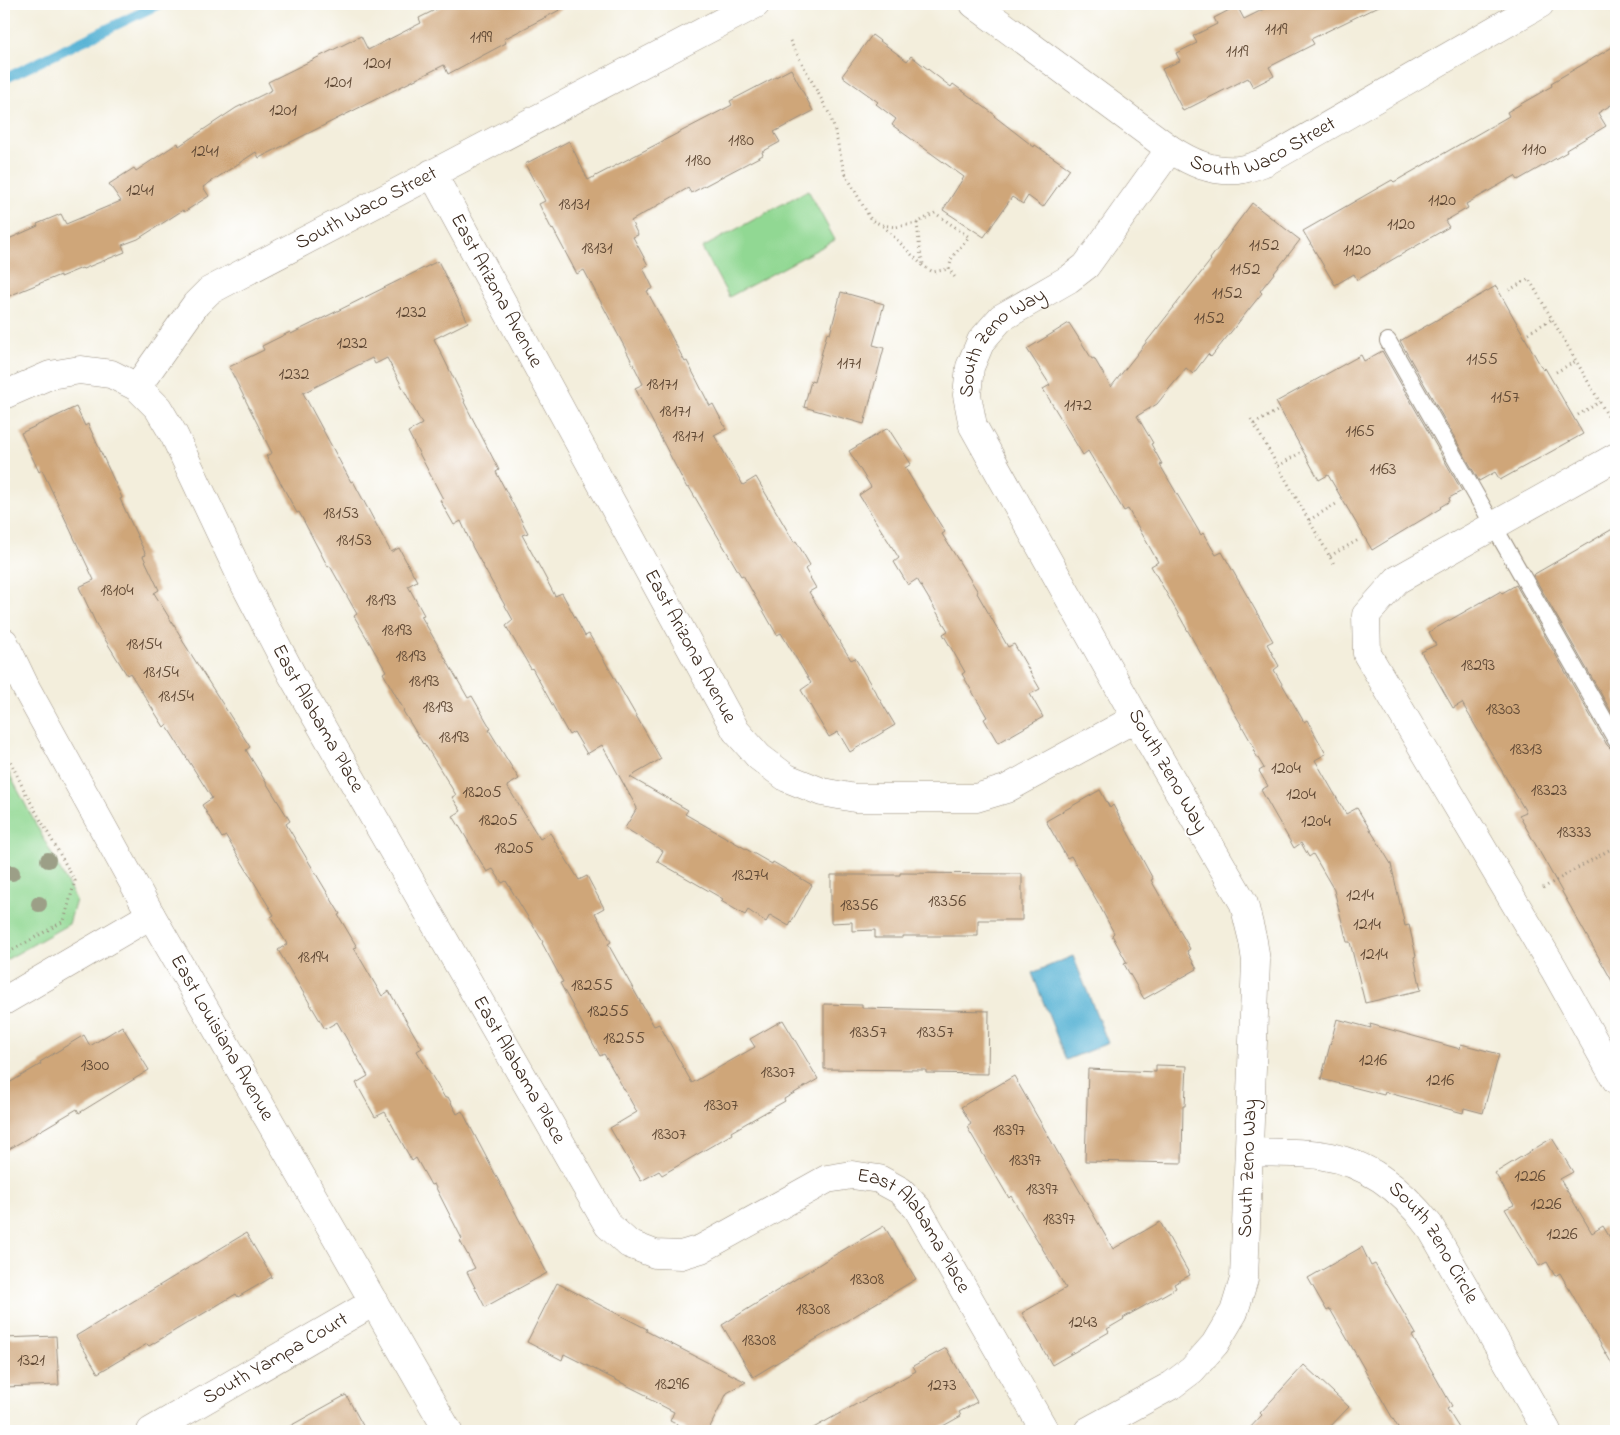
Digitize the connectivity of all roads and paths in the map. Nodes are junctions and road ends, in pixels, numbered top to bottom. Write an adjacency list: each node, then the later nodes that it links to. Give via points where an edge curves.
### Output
1 (756, 4): 6 (street, South Waco Street)
2 (974, 4): 5 (street, South Waco Street)
3 (1540, 4): 5 (street, South Waco Street, via 1265,162 1239,170 1211,168 1194,163)
4 (790, 41): 8 (path, via 830,115 844,171 871,220)
5 (1170, 149): 36 (street, South Zeno Way, via 1086,266 1001,318 981,341 970,367 967,395 972,426)
6 (432, 173): 18 (street, South Waco Street, via 209,291 196,304); 36 (street, East Arizona Avenue, via 736,731 759,757 787,778 822,792 855,798 976,798 1006,790)
7 (917, 223): 8 (path, via 896,227); 9 (path); 10 (path, via 934,213 969,237 952,257)
8 (882, 225): 9 (path)
9 (923, 266): 10 (path, via 933,272)
10 (949, 269): 11 (path)
11 (956, 279)
12 (1508, 290): 13 (path, via 1529,279)
13 (1552, 319): 14 (path); 16 (path)
14 (1528, 333)
15 (1388, 341): 31 (lane)
16 (1576, 361): 17 (path); 20 (path)
17 (1556, 372)
18 (137, 387): 19 (street, via 111,374 80,370 50,375); 49 (street, East Alabama Place, via 158,408 174,435 292,675 608,1225 629,1244 655,1254 681,1254 702,1248 827,1179 852,1175 879,1179 901,1191 917,1208)
19 (4, 395)
20 (1600, 402): 22 (path); 25 (path)
21 (1276, 411): 24 (path)
22 (1578, 415)
23 (1251, 419): 24 (path)
24 (1254, 424): 28 (path)
25 (1614, 426)
26 (1300, 453): 28 (path)
27 (1616, 457): 31 (street)
28 (1278, 466): 30 (path)
29 (1336, 504): 30 (path)
30 (1309, 520): 33 (path)
31 (1494, 526): 37 (lane); 44 (street, via 1397,580 1366,615 1367,654)
32 (1360, 539): 33 (path)
33 (1330, 556): 34 (path)
34 (1334, 564)
35 (4, 642): 41 (street, East Louisiana Avenue)
36 (1136, 718): 45 (street, South Zeno Way, via 1244,904 1256,961)
37 (1616, 740)
38 (4, 748): 42 (path, via 75,881 64,921)
39 (1616, 846): 40 (path)
40 (1543, 888)
41 (150, 916): 43 (street); 46 (street, East Louisiana Avenue)
42 (4, 955)
43 (4, 1001)
44 (1616, 1080)
45 (1250, 1152): 50 (street, South Zeno Way, via 1244,1279 1234,1312 1215,1344 1192,1370 1172,1385); 51 (street, South Zeno Circle, via 1319,1155 1355,1164 1388,1182 1413,1205 1429,1225)
46 (374, 1302): 47 (street, South Yampa Court); 48 (street, East Louisiana Avenue)
47 (151, 1431)
48 (448, 1431)
49 (1045, 1431)
50 (1088, 1431)
51 (1547, 1431)

